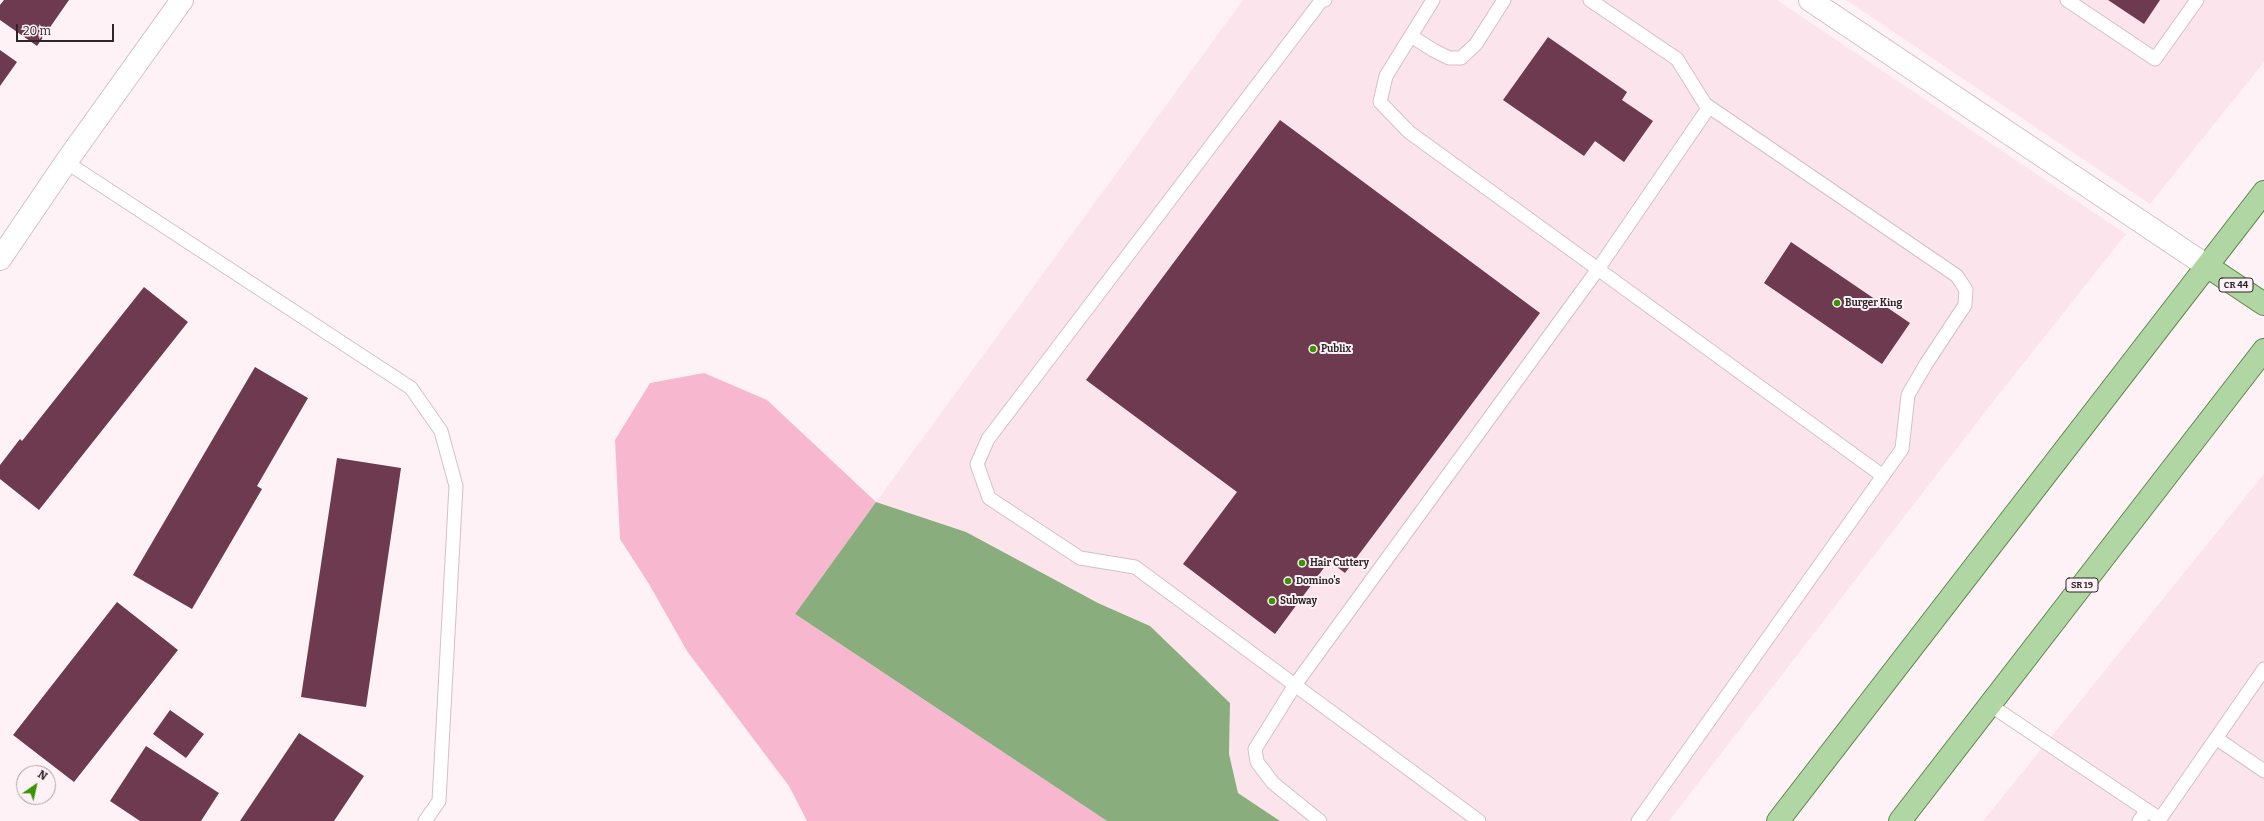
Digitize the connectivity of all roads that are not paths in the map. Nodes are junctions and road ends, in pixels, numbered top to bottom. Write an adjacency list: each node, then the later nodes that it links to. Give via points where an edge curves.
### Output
1 (182, 0): 11 (main road)
2 (1325, 0): 20 (lane, via 988,439 977,464 989,498 1080,558 1135,567)
3 (1433, 0): 9 (lane)
4 (1504, 0): 9 (lane, via 1476,44 1461,58 1449,58)
5 (1590, 0): 10 (lane, via 1677,59)
6 (1810, 0): 14 (main road, CR 44)
7 (2067, 0): 8 (lane, via 2155,59)
8 (2197, 0)
9 (1411, 36): 15 (lane, via 1386,76 1380,102 1409,132)
10 (1709, 107): 15 (lane); 18 (lane, via 1957,276 1966,290 1965,305 1908,395 1902,449)
11 (66, 162): 13 (main road); 26 (lane, via 411,388 441,431 456,486 439,801)
12 (2264, 192): 14 (main road)
13 (0, 259)
14 (2207, 266): 16 (main road, CR 44); 30 (main road)
15 (1598, 269): 18 (lane); 20 (lane)
16 (2264, 304)
17 (2264, 350): 21 (main road, SR 19)
18 (1883, 476): 29 (lane)
19 (2264, 669): 22 (lane)
20 (1295, 684): 27 (lane, via 1255,749 1257,762 1273,783); 28 (lane)
21 (1990, 704): 24 (lane); 31 (main road, SR 19)
22 (2216, 738): 23 (lane); 25 (lane)
23 (2264, 771)
24 (2147, 810): 25 (lane); 32 (lane)
25 (2162, 820)
26 (425, 821)
27 (1320, 821)
28 (1479, 821)
29 (1638, 821)
30 (1778, 821)
31 (1900, 821)
32 (2139, 821)

